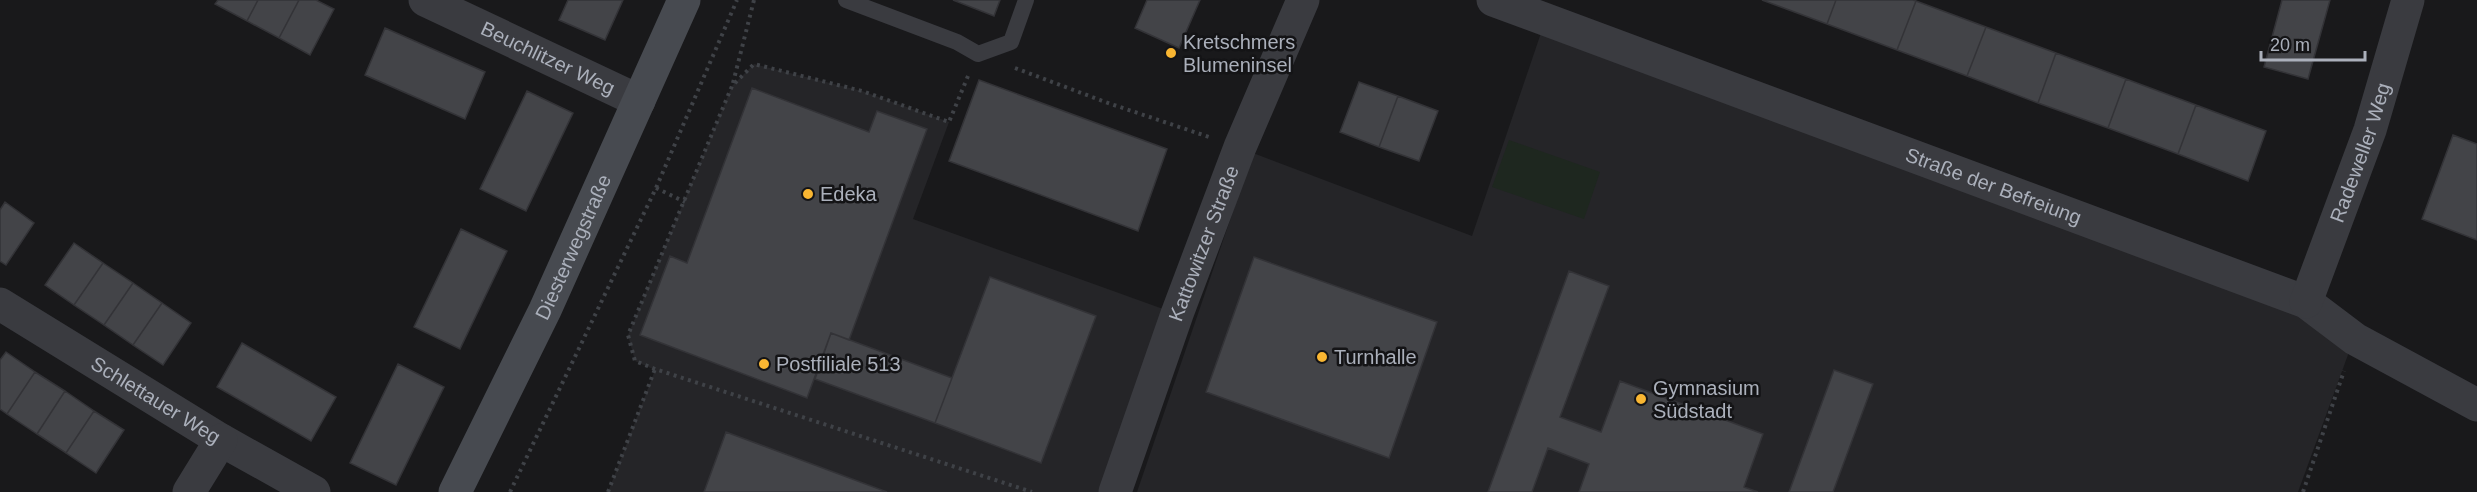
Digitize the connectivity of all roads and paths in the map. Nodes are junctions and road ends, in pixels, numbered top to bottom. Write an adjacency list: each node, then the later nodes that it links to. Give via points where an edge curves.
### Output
1 (424, 0): 12 (street, Beuchlitzer Weg)
2 (684, 0): 12 (street, Diesterwegstraße)
3 (737, 0): 14 (path)
4 (754, 0): 11 (path)
5 (846, 0): 10 (lane, via 957,42)
6 (1026, 0): 10 (lane, via 1011,42)
7 (1303, 0): 13 (street, Kattowitzer Straße)
8 (1493, 0): 16 (street, Straße der Befreiung)
9 (2408, 0): 16 (street, Radeweller Weg, via 2370,130)
10 (978, 54): 11 (path, via 949,122 862,91 754,64); 13 (path)
11 (732, 86): 15 (path)
12 (639, 101): 24 (street, Diesterwegstraße, via 545,310)
13 (1240, 147): 28 (street, Kattowitzer Straße)
14 (656, 188): 15 (path); 25 (path)
15 (684, 202): 19 (path, via 628,335 635,361)
16 (2306, 302): 18 (street, Straße der Befreiung)
17 (0, 304): 21 (street, Schlettauer Weg)
18 (2355, 339): 20 (street, Straße der Befreiung); 29 (path)
19 (655, 369): 26 (path); 27 (path)
20 (2477, 405)
21 (221, 440): 22 (street); 23 (street, Schlettauer Weg)
22 (189, 492)
23 (314, 492)
24 (455, 492)
25 (510, 492)
26 (608, 492)
27 (1032, 492)
28 (1115, 492)
29 (2303, 492)

